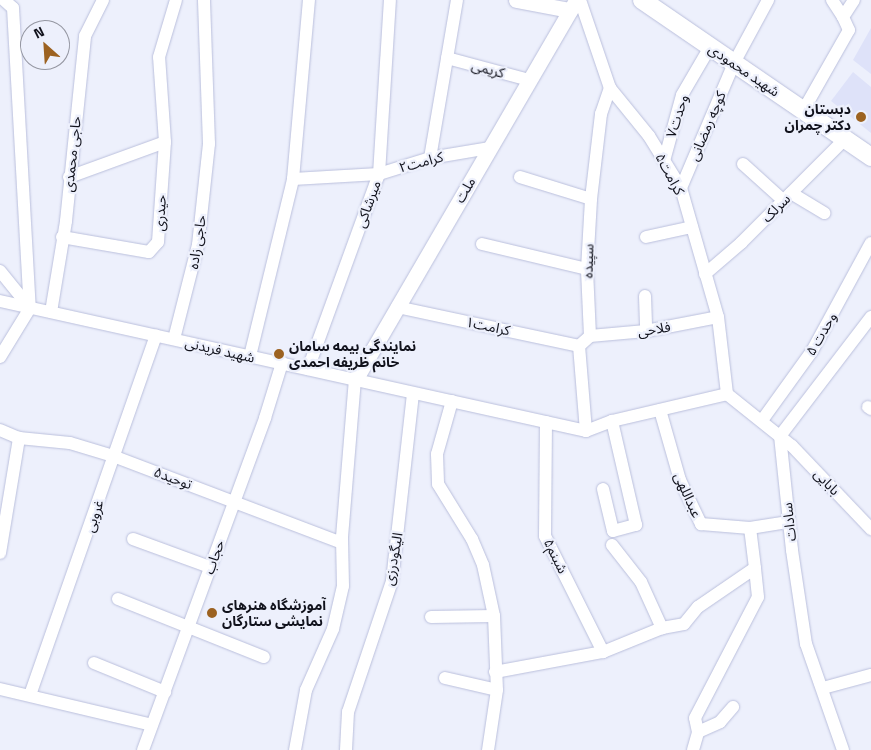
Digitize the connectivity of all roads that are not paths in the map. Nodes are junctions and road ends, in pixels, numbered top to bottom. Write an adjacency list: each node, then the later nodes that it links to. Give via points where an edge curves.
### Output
1 (4, 0): 47 (street, via 13,8)
2 (103, 0): 29 (street, حاجی محمدی, via 85,36)
3 (176, 0): 22 (street, via 159,57)
4 (204, 0): 54 (street, حاجی زاده, via 209,144 198,245)
5 (309, 0): 31 (street)
6 (390, 0): 28 (street, میرشاکی)
7 (457, 0): 16 (street)
8 (516, 0): 13 (street)
9 (768, 0): 17 (street, کوچه رمضانی)
10 (832, 0): 14 (street)
11 (854, 0): 14 (street)
12 (647, 2): 15 (main road, شهید محمودی)
13 (575, 3): 18 (street, ملت); 19 (street, کرامت۵)
14 (843, 17): 20 (street, via 849,30)
15 (710, 47): 17 (main road, شهید محمودی); 26 (street, ۷وحدت, via 682,95)
16 (447, 58): 18 (street, کریمی); 24 (street)
17 (734, 63): 20 (main road, شهید محمودی); 32 (street, کوچه رمضانی)
18 (529, 80): 23 (street, ملت)
19 (610, 88): 26 (street, کرامت۵, via 649,136); 34 (street, سپیده, via 602,114)
20 (803, 111): 21 (main road, شهید محمودی)
21 (844, 139): 25 (main road, شهید محمودی); 33 (street, سرلک)
22 (165, 142): 29 (street); 37 (street, حیدری, via 158,242 149,252)
23 (490, 148): 24 (street, کرامت۲); 46 (street, ملت)
24 (430, 158): 28 (street, کرامت۲)
25 (871, 158)
26 (664, 161): 32 (street, کرامت۵)
27 (743, 164): 33 (street)
28 (379, 174): 31 (street, کرامت۲); 59 (street, میرشاکی)
29 (69, 177): 37 (street, حاجی محمدی)
30 (520, 177): 34 (street)
31 (293, 179): 56 (street)
32 (681, 188): 36 (street, کرامت۵)
33 (787, 197): 35 (street); 43 (street, سرلک)
34 (592, 199): 41 (street, سپیده)
35 (824, 213)
36 (692, 228): 38 (street); 43 (street, کرامت۵)
37 (62, 237): 48 (street, حاجی محمدی)
38 (646, 237)
39 (871, 243): 65 (street, وحدت ۵, via 812,351)
40 (482, 244): 41 (street)
41 (586, 269): 53 (street, سپیده)
42 (0, 271): 47 (street)
43 (705, 274): 49 (street, کرامت۵)
44 (644, 296): 51 (street)
45 (0, 301): 47 (street, شهید فریدنی)
46 (397, 307): 55 (street, کرامت۱); 60 (street, ملت)
47 (30, 308): 48 (street, شهید فریدنی); 57 (street)
48 (51, 312): 52 (street, شهید فریدنی)
49 (718, 317): 51 (street, فلاحی); 62 (street, کرامت۵)
50 (871, 317): 70 (street)
51 (646, 331): 53 (street, فلاحی)
52 (156, 335): 54 (street, شهید فریدنی); 72 (street, غروبی)
53 (590, 336): 55 (street)
54 (174, 339): 56 (street, شهید فریدنی)
55 (579, 346): 69 (street)
56 (250, 356): 58 (street, شهید فریدنی)
57 (0, 357)
58 (282, 363): 59 (street, شهید فریدنی); 74 (street, حجاب)
59 (308, 369): 60 (street, شهید فریدنی)
60 (355, 380): 61 (street, شهید فریدنی); 80 (street)
61 (413, 393): 63 (street, شهید فریدنی); 106 (street, الیگودرزی, via 392,581 348,712)
62 (727, 394): 64 (street); 65 (street, بابایی)
63 (452, 401): 67 (street, شهید فریدنی); 86 (street, via 437,454 438,484 472,539 483,565)
64 (660, 410): 66 (street); 78 (street, عبداللهی, via 680,480 701,524)
65 (763, 419): 70 (street, بابایی)
66 (612, 421): 69 (street); 73 (street, via 636,525 613,531)
67 (546, 422): 69 (street, شهید فریدنی); 90 (street, شبنم۵, via 545,536)
68 (0, 430): 71 (street, توحید۵)
69 (586, 431)
70 (780, 436): 76 (street, سادات); 77 (street, بابایی)
71 (19, 438): 72 (street, توحید۵, via 70,443); 82 (street)
72 (113, 456): 74 (street, توحید۵); 100 (street, غروبی)
73 (603, 489)
74 (234, 500): 80 (street, توحید۵); 83 (street, حجاب)
75 (871, 509): 77 (street)
76 (789, 522): 78 (street, عبداللهی); 96 (street, سادات, via 806,644)
77 (868, 525)
78 (750, 528): 84 (street)
79 (133, 539): 83 (street)
80 (342, 543): 105 (street, via 343,586 333,629 306,690)
81 (612, 545): 89 (street, via 641,582)
82 (0, 553)
83 (210, 567): 88 (street, حجاب)
84 (755, 568): 89 (street, via 698,607 684,624); 103 (street, via 758,596 695,718)
85 (118, 599): 88 (street)
86 (494, 616): 87 (street); 93 (street)
87 (431, 617)
88 (189, 626): 91 (street); 99 (street, حجاب)
89 (662, 628): 90 (street)
90 (603, 652): 93 (street)
91 (264, 657)
92 (94, 663): 99 (street)
93 (495, 672): 98 (street)
94 (871, 675): 96 (street)
95 (445, 678): 98 (street)
96 (823, 688): 109 (street, سادات)
97 (0, 689): 100 (street)
98 (497, 690): 107 (street)
99 (165, 692): 102 (street, حجاب)
100 (30, 696): 102 (street)
101 (733, 707): 103 (street, via 720,722)
102 (152, 725): 104 (street, حجاب)
103 (698, 732): 108 (street)
104 (143, 750)
105 (295, 750)
106 (346, 750)
107 (488, 750)
108 (693, 750)
109 (843, 750)

